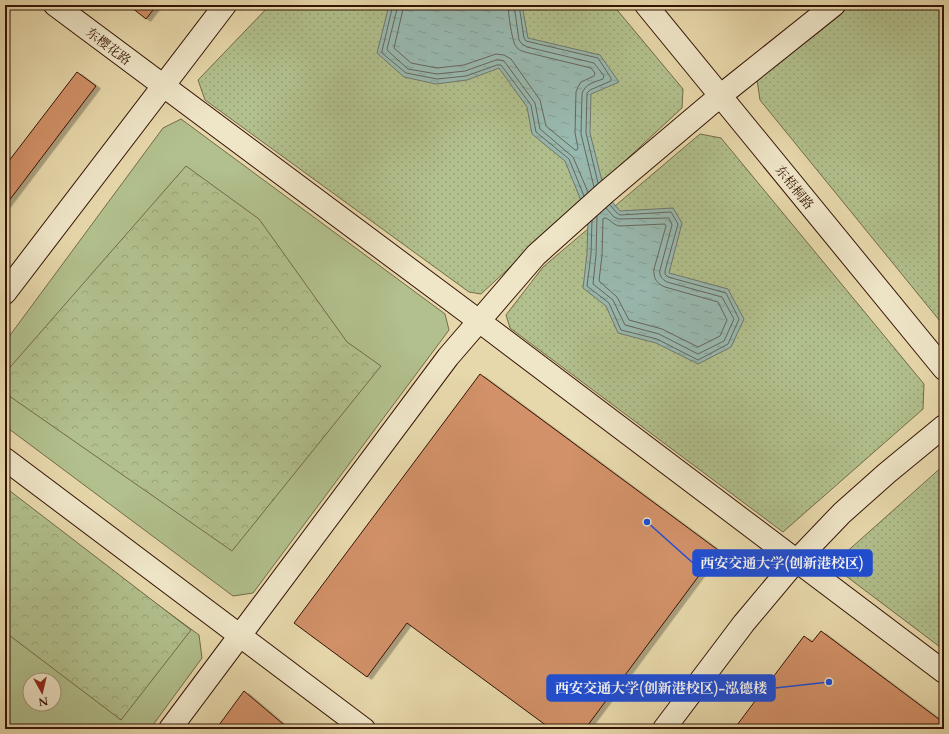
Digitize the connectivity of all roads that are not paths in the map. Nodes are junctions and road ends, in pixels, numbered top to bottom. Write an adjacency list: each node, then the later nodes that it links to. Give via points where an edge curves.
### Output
1 (55, 5): 5 (street, 东樱花路)
2 (225, 5): 5 (street)
3 (646, 5): 6 (street, 东梧桐路)
4 (834, 5): 6 (street)
5 (163, 86): 7 (street); 8 (street, 东樱花路)
6 (720, 96): 8 (street, via 604,193 536,255); 9 (street, 东梧桐路)
7 (5, 293)
8 (479, 321): 12 (street, 东樱花路); 13 (street, via 448,357)
9 (944, 369)
10 (944, 426): 12 (street, via 881,478)
11 (5, 459): 13 (street)
12 (796, 561): 14 (street, 东樱花路); 17 (street, via 744,623)
13 (239, 635): 15 (street); 16 (street)
14 (944, 672)
15 (170, 729)
16 (364, 729)
17 (664, 729)

